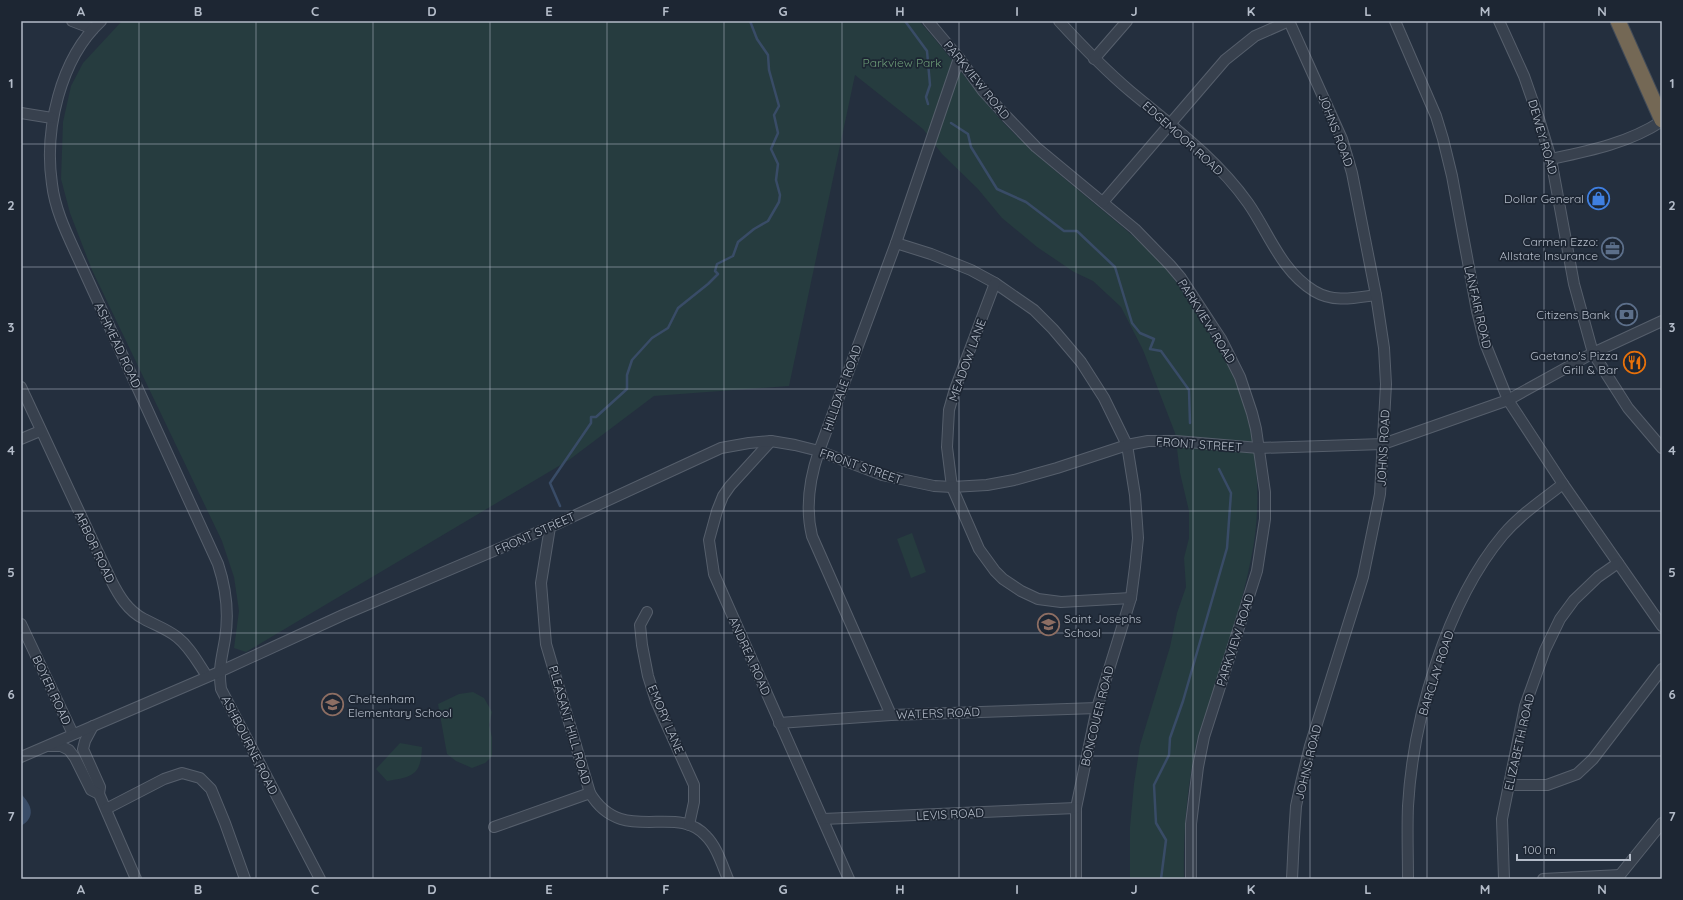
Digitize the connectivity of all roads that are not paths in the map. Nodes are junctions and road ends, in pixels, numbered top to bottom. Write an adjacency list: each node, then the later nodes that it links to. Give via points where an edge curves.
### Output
1 (72, 21): 10 (street)
2 (101, 21): 10 (street, ASHMEAD ROAD)
3 (928, 21): 11 (street, PARKVIEW ROAD)
4 (1059, 21): 12 (street, EDGEMOOR ROAD)
5 (1127, 21): 12 (street)
6 (1289, 21): 16 (street, via 1255,36 1239,47); 21 (street, JOHNS ROAD, via 1342,139 1354,181)
7 (1395, 21): 25 (street, LANFAIR ROAD, via 1436,116 1443,139 1477,311 1485,343)
8 (1499, 21): 17 (street, DEWEY ROAD, via 1524,76)
9 (1618, 21): 15 (highway)
10 (93, 29): 14 (street, ASHMEAD ROAD, via 68,71)
11 (959, 58): 18 (street, PARKVIEW ROAD, via 983,91 1026,137); 19 (street, HILLDALE ROAD)
12 (1094, 59): 16 (street, EDGEMOOR ROAD)
13 (21, 113): 14 (street)
14 (52, 118): 43 (street, ASHMEAD ROAD, via 52,184 61,220 210,544 223,580 227,622)
15 (1662, 120): 17 (street, via 1622,141)
16 (1170, 124): 18 (street); 21 (street, EDGEMOOR ROAD, via 1228,178 1263,225 1282,261 1297,278 1314,291 1334,299)
17 (1551, 159): 23 (street, DEWEY ROAD, via 1574,284)
18 (1103, 202): 31 (street, PARKVIEW ROAD, via 1135,229 1181,278 1221,339 1246,393)
19 (896, 242): 20 (street, BONCOUER ROAD, via 964,267); 33 (street, HILLDALE ROAD)
20 (995, 283): 30 (street, BONCOUER ROAD, via 1034,310 1069,346 1104,398); 35 (street, MEADOW LANE, via 955,389 950,410 947,447)
21 (1376, 295): 29 (street, JOHNS ROAD, via 1384,348 1386,384)
22 (1662, 321): 23 (street, FRONT STREET)
23 (1593, 353): 25 (street, FRONT STREET); 32 (street, DEWEY ROAD, via 1628,408)
24 (21, 387): 26 (street, ARBOR ROAD)
25 (1508, 400): 29 (street, FRONT STREET); 34 (street, LANFAIR ROAD)
26 (40, 431): 27 (street); 44 (street, ARBOR ROAD, via 122,601 138,616 178,638 189,649)
27 (21, 439)
28 (771, 441): 33 (street, FRONT STREET); 36 (street, FRONT STREET, via 721,448); 47 (street, ANDREA ROAD, via 724,496 709,540 714,574)
29 (1383, 444): 31 (street, FRONT STREET); 69 (street, JOHNS ROAD, via 1380,494 1363,577 1310,746 1301,783 1295,822)
30 (1127, 445): 31 (street, FRONT STREET, via 1176,440); 35 (street, FRONT STREET, via 1014,480); 38 (street, BONCOUER ROAD, via 1135,495 1138,538)
31 (1259, 448): 68 (street, PARKVIEW ROAD, via 1265,492 1265,519 1257,571 1204,737 1193,804)
32 (1662, 448)
33 (819, 451): 35 (street, FRONT STREET, via 882,475 934,486); 46 (street, HILLDALE ROAD, via 808,495 812,536)
34 (1563, 484): 37 (street, LANFAIR ROAD); 70 (street, BARCLAY ROAD, via 1516,521 1491,550 1469,585 1448,630 1428,692 1415,750 1408,806)
35 (952, 487): 38 (street, MEADOW LANE, via 979,548 999,575 1021,591 1038,599 1061,602)
36 (550, 527): 43 (street, FRONT STREET, via 343,615); 53 (street, PLEASANT HILL ROAD, via 541,583 546,644)
37 (1618, 563): 41 (street, LANFAIR ROAD); 52 (street, ELIZABETH ROAD, via 1598,577 1574,600 1560,619 1545,650 1525,706)
38 (1131, 598): 45 (street, BONCOUER ROAD)
39 (647, 612): 59 (street, EMORY LANE, via 640,625 648,676 656,701 694,785 694,802)
40 (21, 624): 49 (street, BOYER ROAD)
41 (1662, 626)
42 (1662, 669): 52 (street, via 1593,759 1577,774 1547,786)
43 (219, 672): 44 (street); 64 (street, ASHBOURNE ROAD, via 221,689 227,703)
44 (207, 676): 48 (street)
45 (1097, 708): 46 (street, WATERS ROAD); 55 (street, BONCOUER ROAD)
46 (891, 715): 47 (street, WATERS ROAD)
47 (779, 723): 57 (street, ANDREA ROAD)
48 (92, 726): 49 (street); 54 (street, via 83,749 100,787)
49 (73, 734): 50 (street)
50 (46, 746): 51 (street); 54 (street, via 61,746 69,750 91,790)
51 (21, 757)
52 (1509, 785): 71 (street, ELIZABETH ROAD, via 1502,819)
53 (590, 793): 59 (street, PLEASANT HILL ROAD, via 602,808 624,821 676,822); 60 (street)
54 (98, 794): 56 (street)
55 (1076, 808): 57 (street, LEVIS ROAD); 67 (street, BONCOUER ROAD)
56 (106, 809): 62 (street); 63 (street, via 164,779 182,773 200,778 211,789)
57 (823, 819): 66 (street, ANDREA ROAD)
58 (1662, 823): 61 (street)
59 (689, 825): 65 (street, PLEASANT HILL ROAD, via 698,829 713,844)
60 (494, 827)
61 (1621, 877): 72 (street)
62 (136, 879)
63 (245, 879)
64 (320, 879)
65 (728, 879)
66 (849, 879)
67 (1076, 879)
68 (1191, 879)
69 (1292, 879)
70 (1408, 879)
71 (1504, 879)
72 (1543, 879)

